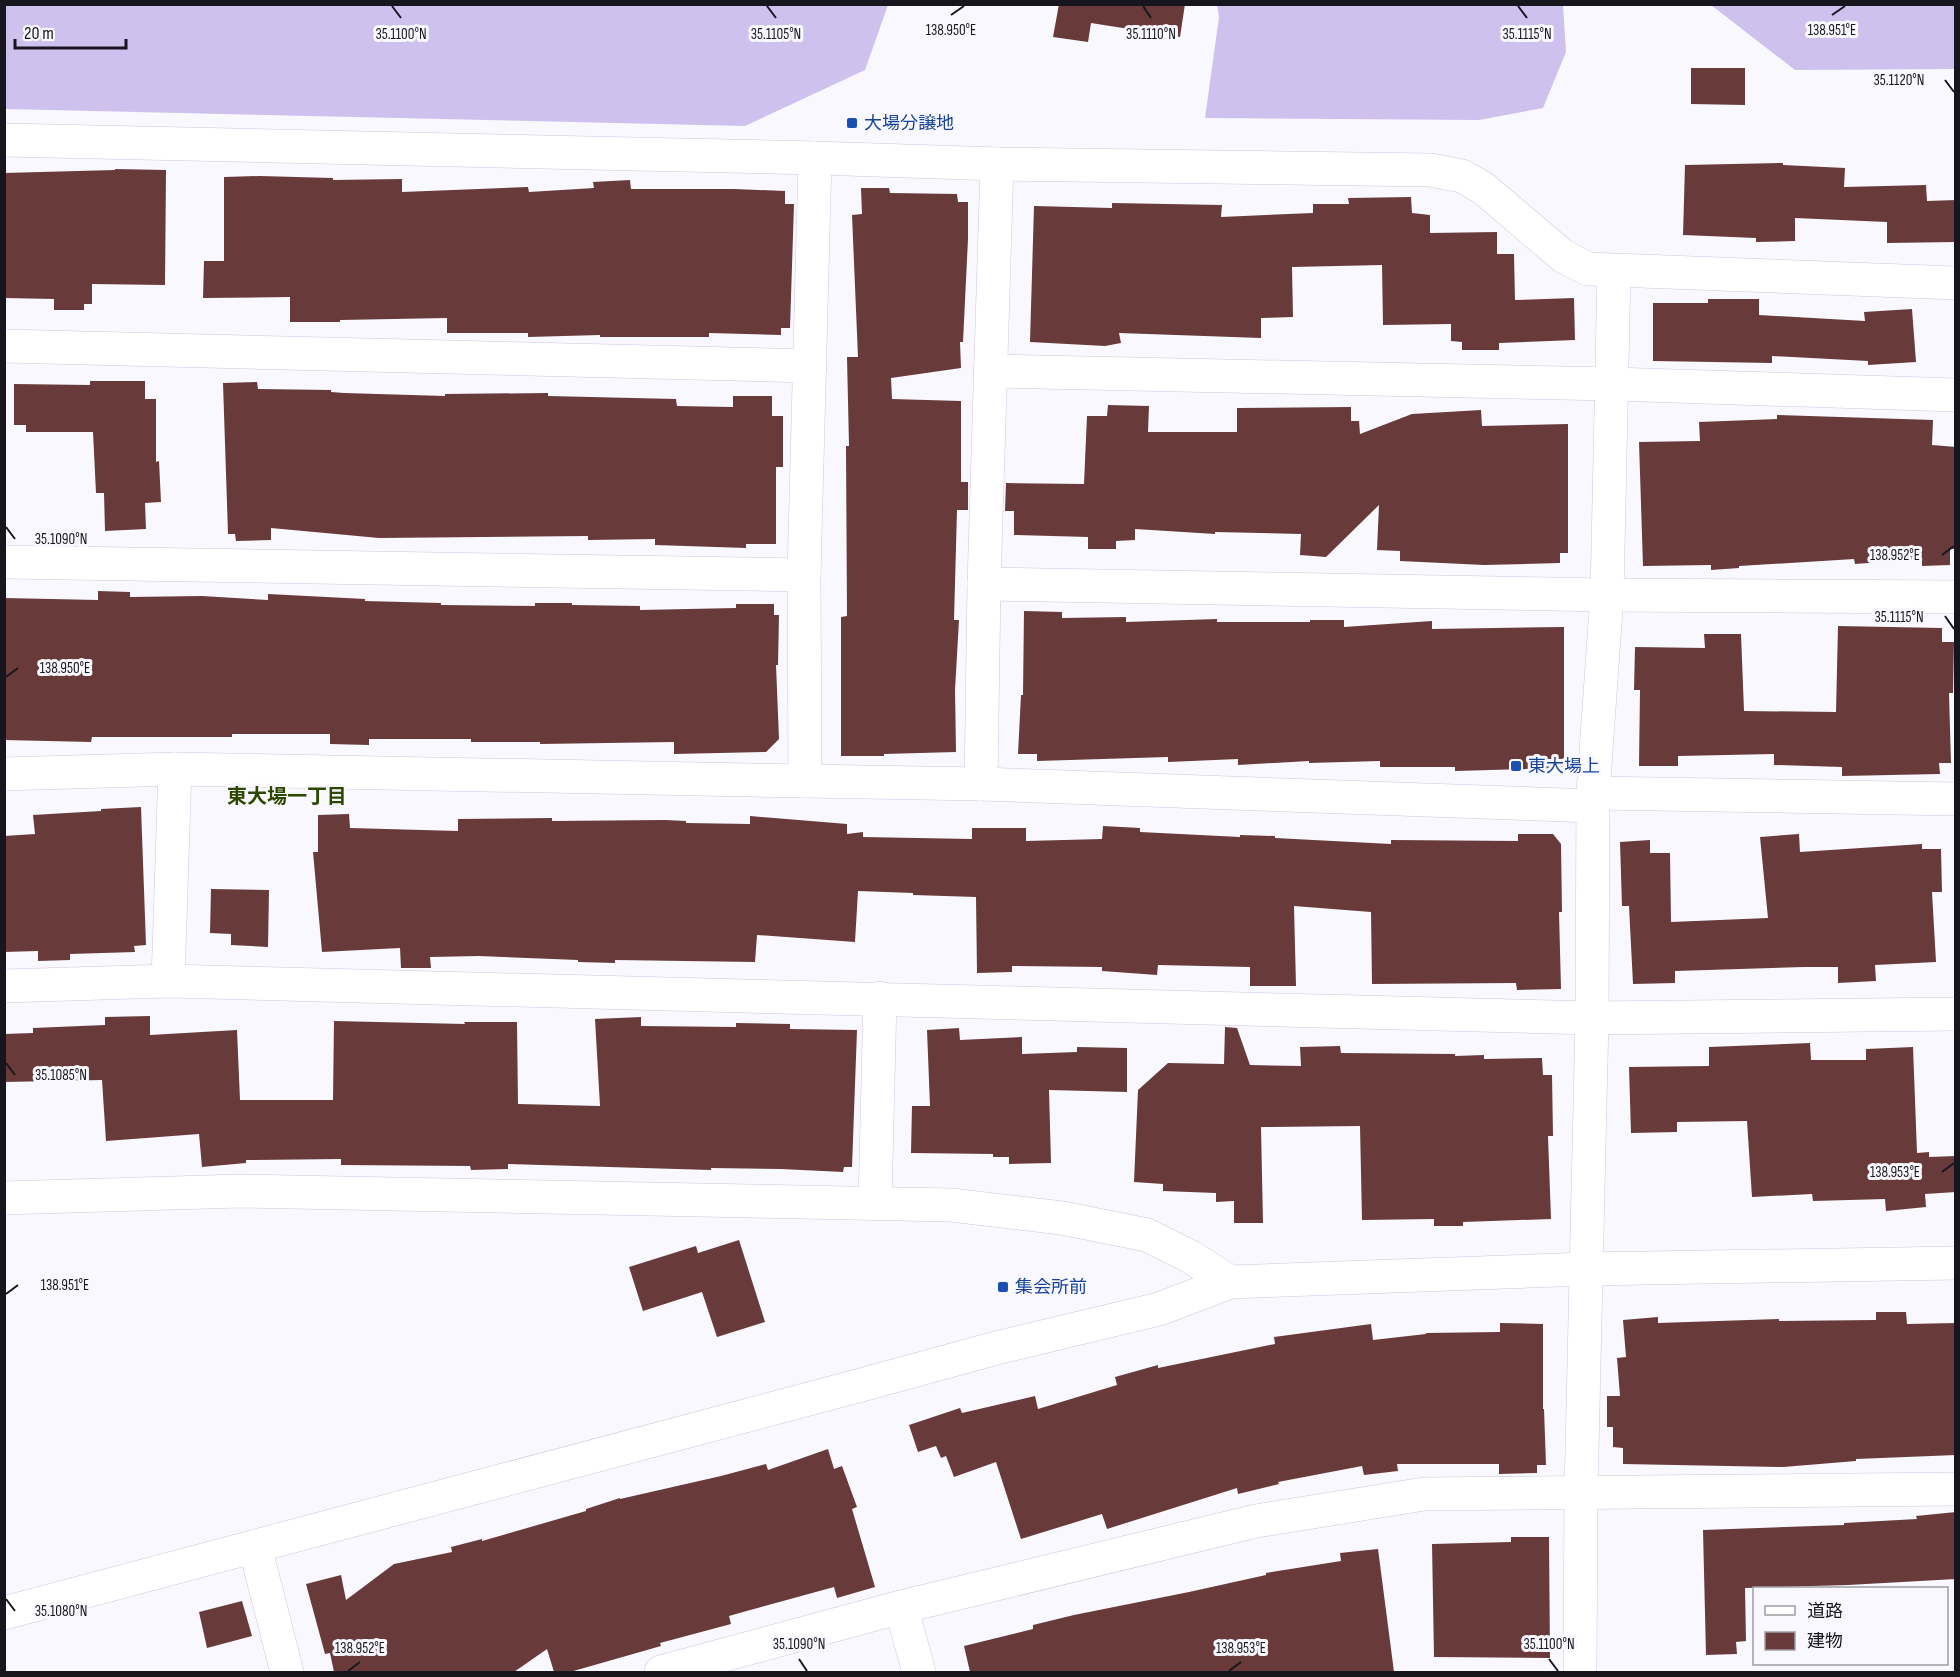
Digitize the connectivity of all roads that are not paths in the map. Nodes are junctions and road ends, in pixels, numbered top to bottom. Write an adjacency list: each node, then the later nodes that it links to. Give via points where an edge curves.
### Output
1 (4, 140): 2 (street)
2 (815, 158): 3 (street); 7 (street)
3 (997, 164): 4 (street, via 1430,170 1462,176 1483,188 1563,256 1588,269); 8 (street)
4 (1614, 271): 5 (street); 9 (street)
5 (1956, 283)
6 (4, 346): 7 (street)
7 (810, 366): 12 (street)
8 (990, 371): 9 (street); 13 (street)
9 (1612, 384): 10 (street); 14 (street)
10 (1956, 395)
11 (4, 562): 12 (street)
12 (804, 575): 18 (street)
13 (984, 584): 14 (street); 19 (street)
14 (1607, 595): 15 (street); 21 (street)
15 (1956, 597)
16 (175, 769): 17 (street); 18 (street); 22 (street)
17 (4, 774)
18 (805, 781): 19 (street)
19 (981, 784): 21 (street)
20 (1956, 799): 21 (street)
21 (1593, 800): 26 (street)
22 (168, 981): 23 (street); 24 (street)
23 (4, 986)
24 (880, 998): 26 (street); 28 (street)
25 (1956, 1014): 26 (street)
26 (1592, 1018): 30 (street)
27 (4, 1198): 28 (street, via 240,1191)
28 (875, 1203): 31 (street, via 951,1205 1062,1218 1147,1235)
29 (1956, 1263): 30 (street)
30 (1586, 1269): 31 (street); 33 (street)
31 (1230, 1282): 34 (street, via 1159,1309 1000,1347)
32 (1956, 1489): 33 (street)
33 (1581, 1493): 35 (street, via 1424,1494 1256,1521); 41 (street)
34 (255, 1547): 36 (street); 38 (street)
35 (901, 1607): 37 (street); 40 (street)
36 (4, 1613)
37 (710, 1666): 39 (street)
38 (287, 1672)
39 (661, 1672)
40 (919, 1672)
41 (1580, 1672)

